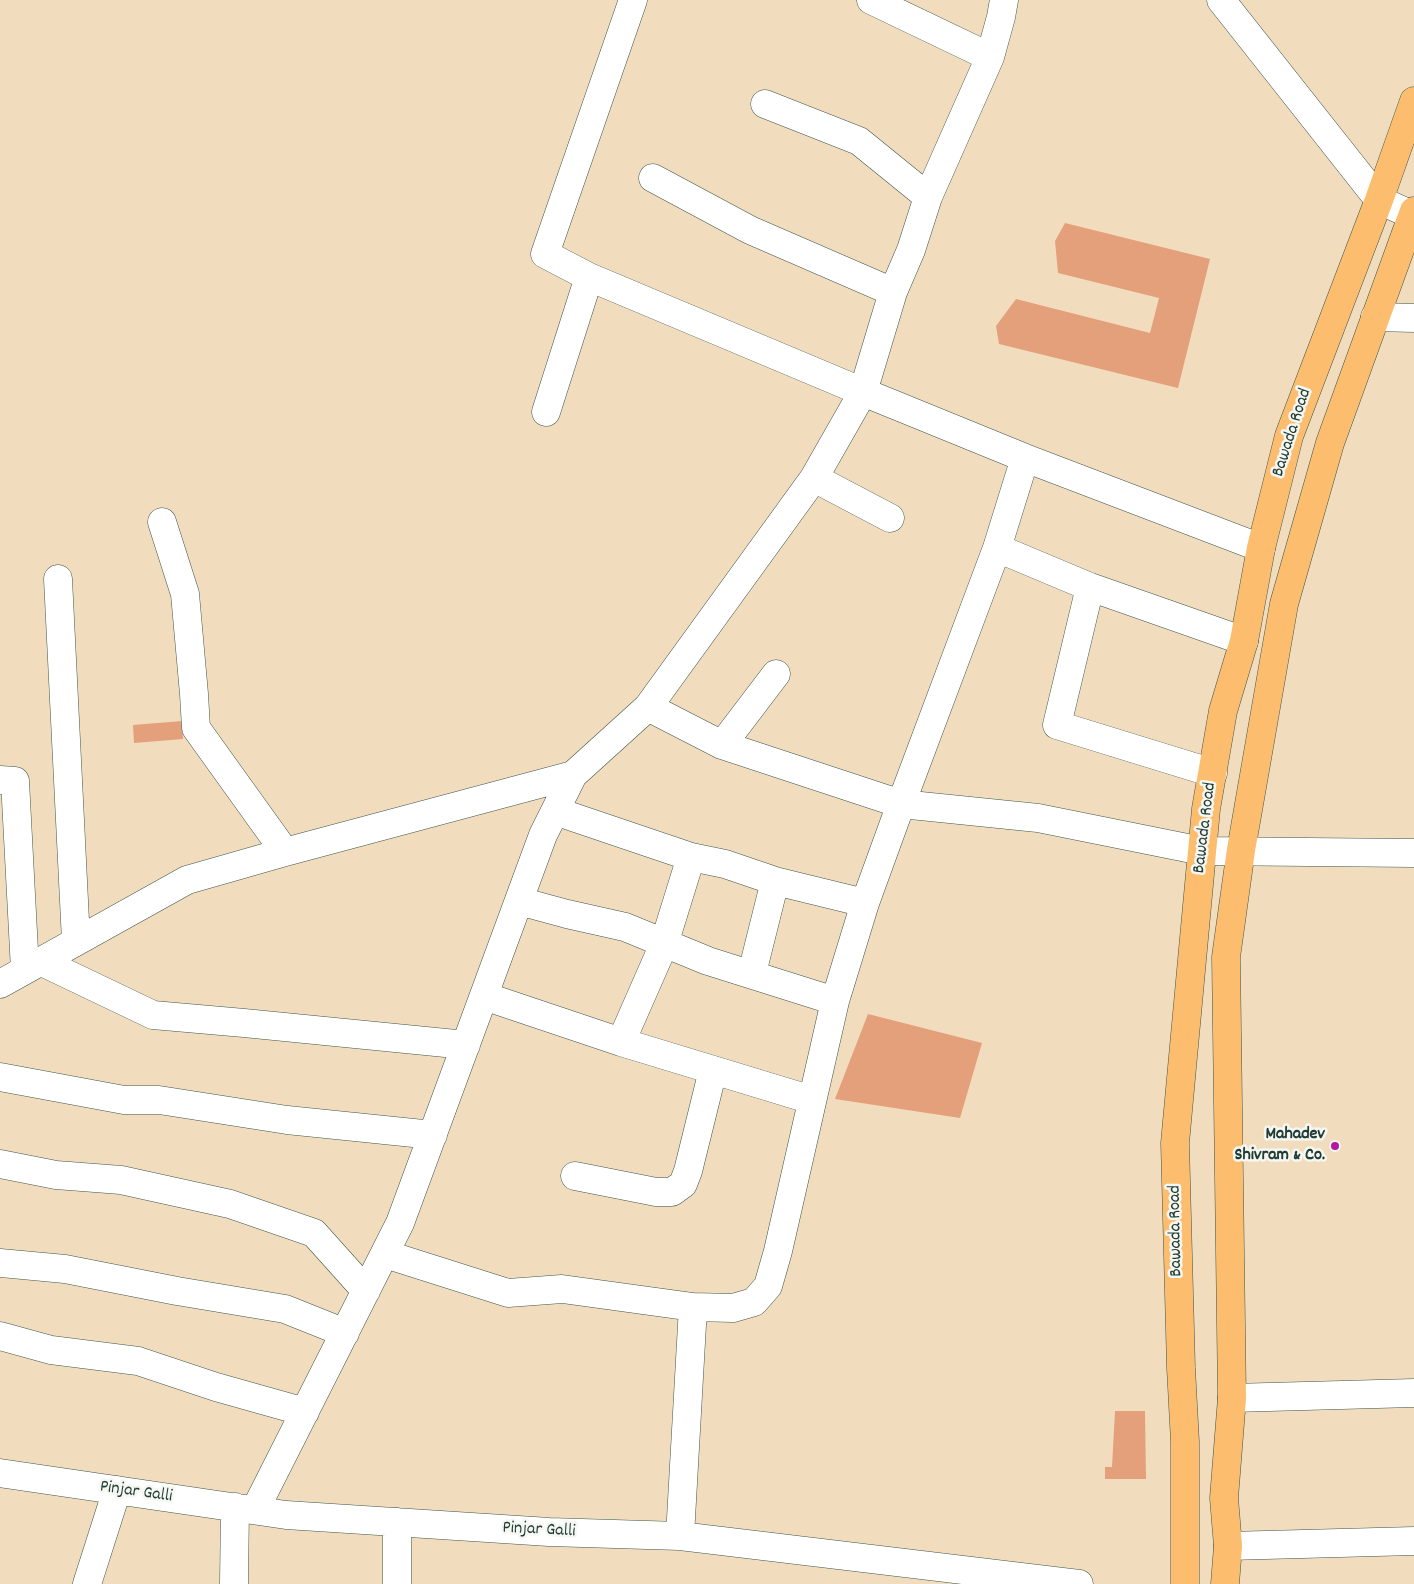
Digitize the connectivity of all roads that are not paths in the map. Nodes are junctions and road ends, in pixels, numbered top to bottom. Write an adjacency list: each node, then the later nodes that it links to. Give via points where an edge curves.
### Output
1 (633, 0): 12 (street, via 545,254)
2 (871, 0): 5 (street)
3 (1004, 0): 5 (street)
4 (1221, 0): 10 (street)
5 (990, 56): 9 (street)
6 (1414, 101): 10 (main road, Bawada Road)
7 (765, 104): 9 (street, via 859,141)
8 (653, 178): 13 (street, via 750,230)
9 (928, 197): 13 (street)
10 (1379, 200): 11 (street); 23 (main road, Bawada Road, via 1289,436)
11 (1413, 213): 14 (main road)
12 (589, 277): 16 (street); 17 (street)
13 (893, 292): 16 (street)
14 (1375, 317): 15 (street); 35 (main road, via 1330,443 1284,604)
15 (1414, 318)
16 (863, 392): 18 (street); 19 (street)
17 (546, 412)
18 (1025, 458): 22 (street); 23 (street)
19 (814, 478): 20 (street); 28 (street)
20 (890, 518)
21 (162, 522): 37 (street, via 185,594 196,728)
22 (997, 548): 25 (street); 33 (street)
23 (1261, 548): 26 (main road, Bawada Road)
24 (58, 580): 43 (street)
25 (1090, 587): 26 (street); 30 (street, via 1057,725)
26 (1244, 641): 30 (main road, Bawada Road, via 1223,711)
27 (776, 674): 29 (street)
28 (648, 707): 29 (street); 31 (street)
29 (722, 745): 33 (street)
30 (1213, 773): 36 (main road, Bawada Road)
31 (573, 774): 34 (street); 37 (street)
32 (0, 780): 45 (street, via 15,781)
33 (901, 804): 36 (street, via 1038,818); 42 (street)
34 (555, 811): 39 (street); 41 (street)
35 (1242, 850): 36 (street); 38 (street); 65 (main road, via 1226,957)
36 (1202, 851): 78 (main road, Bawada Road, via 1175,1143 1185,1442)
37 (285, 852): 43 (street, via 188,880)
38 (1414, 853)
39 (691, 857): 40 (street, via 725,864); 44 (street)
40 (775, 882): 42 (street); 46 (street)
41 (519, 901): 44 (street, via 625,927); 48 (street)
42 (865, 903): 49 (street)
43 (76, 941): 45 (street)
44 (664, 944): 46 (street); 50 (street)
45 (32, 966): 47 (street); 51 (street, via 153,1015)
46 (752, 974): 49 (street)
47 (0, 984)
48 (484, 996): 50 (street); 51 (street)
49 (835, 1000): 54 (street)
50 (621, 1042): 52 (street)
51 (466, 1045): 55 (street)
52 (713, 1070): 54 (street); 57 (street, via 683,1184 672,1192 656,1192)
53 (0, 1077): 55 (street, via 124,1100 159,1100 287,1120)
54 (812, 1100): 61 (street, via 768,1286 754,1302 733,1308)
55 (433, 1135): 58 (street)
56 (0, 1164): 60 (street, via 56,1175 130,1182 230,1204 314,1232)
57 (575, 1176)
58 (385, 1254): 60 (street); 61 (street, via 508,1293 562,1289)
59 (0, 1263): 62 (street, via 65,1269 285,1309)
60 (366, 1292): 62 (street)
61 (693, 1307): 71 (street)
62 (345, 1333): 66 (street)
63 (0, 1336): 66 (street, via 51,1350 138,1362)
64 (1414, 1394): 65 (street)
65 (1232, 1398): 73 (main road, via 1224,1498)
66 (305, 1412): 69 (street)
67 (0, 1473): 68 (street, Pinjar Galli)
68 (117, 1490): 69 (street, Pinjar Galli); 74 (street)
69 (245, 1508): 70 (street, Pinjar Galli, via 286,1515); 75 (street)
70 (397, 1522): 71 (street, Pinjar Galli, via 548,1532); 76 (street)
71 (680, 1536): 77 (street, Pinjar Galli)
72 (1414, 1541): 73 (street)
73 (1228, 1546): 79 (main road)
74 (87, 1584)
75 (234, 1584)
76 (397, 1584)
77 (1079, 1584)
78 (1185, 1584)
79 (1225, 1584)

